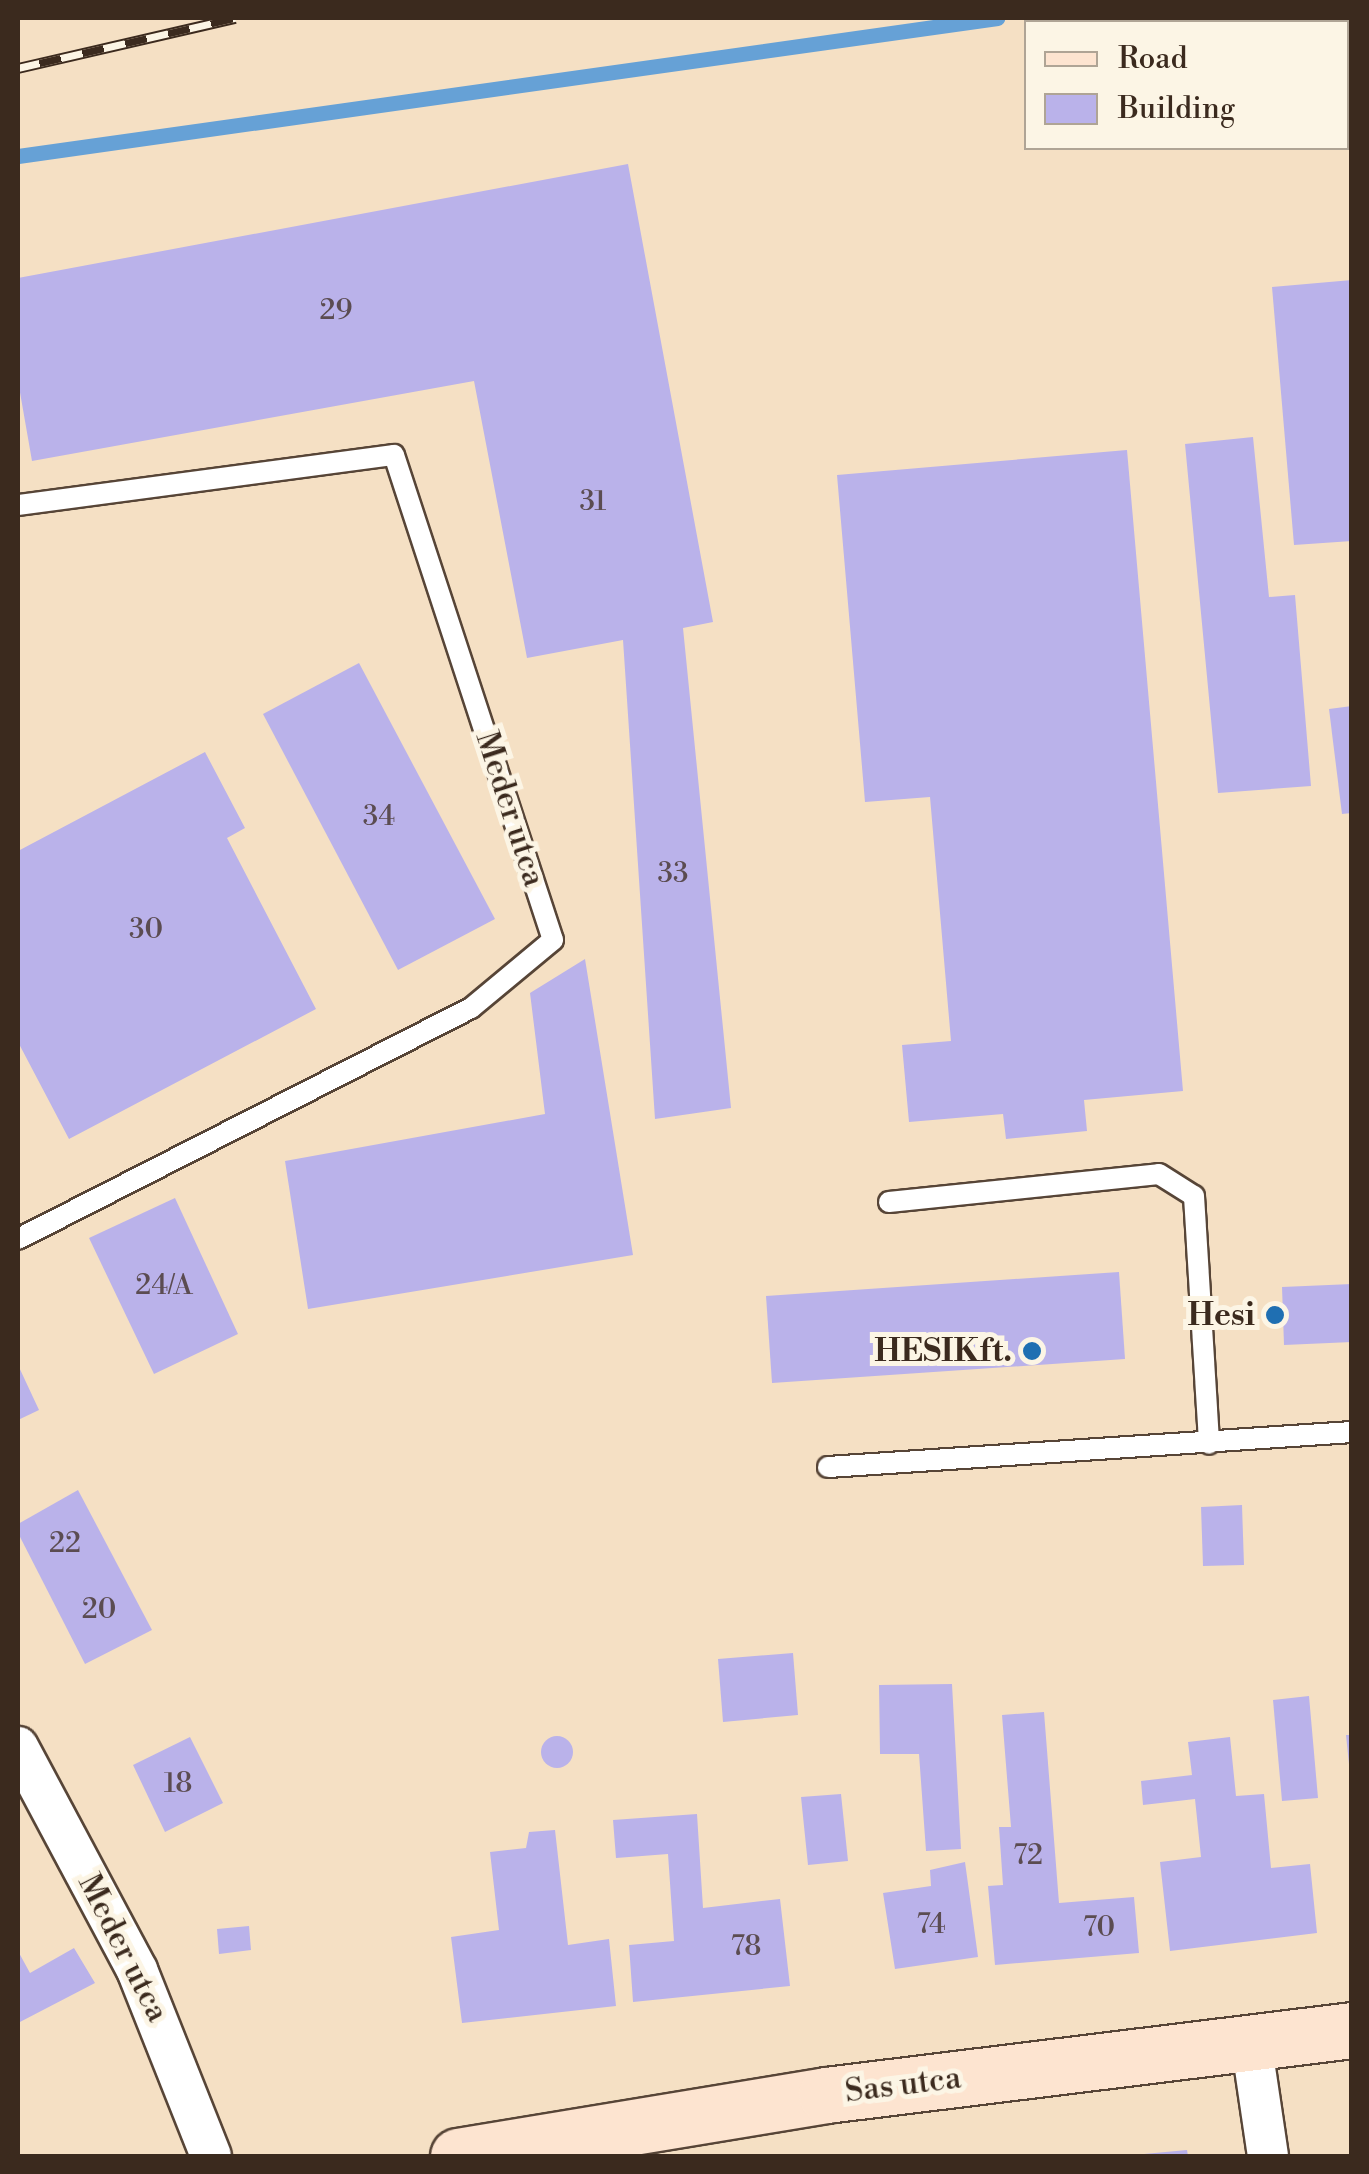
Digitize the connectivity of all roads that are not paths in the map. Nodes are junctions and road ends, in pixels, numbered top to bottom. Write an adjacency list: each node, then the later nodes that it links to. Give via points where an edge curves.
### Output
1 (18, 506): 3 (lane, Meder utca, via 394,455 552,940 471,1008)
2 (889, 1202): 5 (lane, via 1159,1174 1194,1196)
3 (18, 1239)
4 (1352, 1432): 5 (lane)
5 (1209, 1444): 6 (lane)
6 (828, 1466)
7 (18, 1747): 10 (street, Meder utca, via 138,1970)
8 (1352, 2030): 9 (main road, Sas utca)
9 (1251, 2041): 11 (main road, Sas utca, via 826,2095); 12 (street)
10 (210, 2156)
11 (458, 2156)
12 (1268, 2156)

